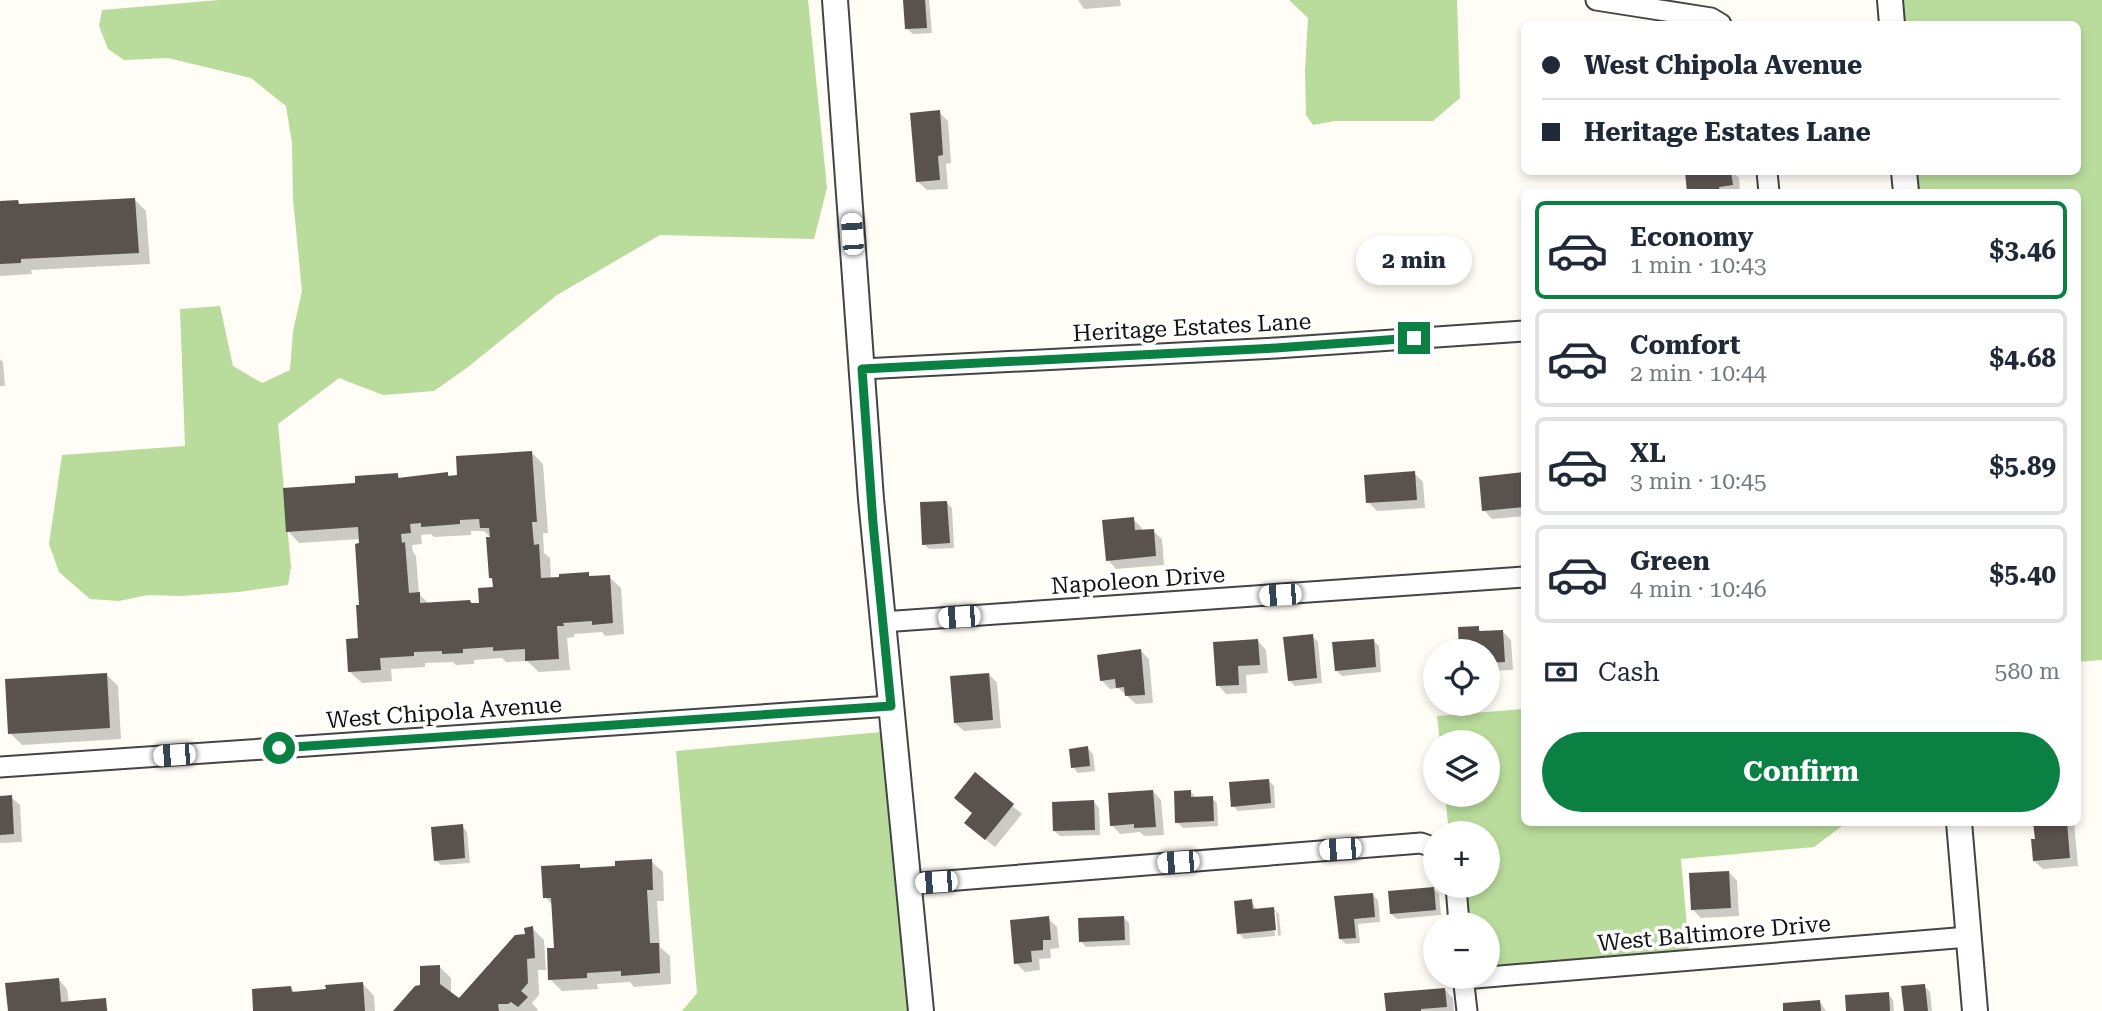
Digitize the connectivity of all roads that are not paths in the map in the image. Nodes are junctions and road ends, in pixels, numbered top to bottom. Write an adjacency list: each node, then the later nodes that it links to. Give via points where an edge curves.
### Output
1 (835, 0): 7 (street)
2 (1596, 0): 4 (street)
3 (1889, 0): 5 (street)
4 (1716, 21)
5 (1892, 21)
6 (1521, 331): 7 (street, Heritage Estates Lane)
7 (862, 369): 9 (street)
8 (1521, 577): 9 (street, Napoleon Drive)
9 (882, 622): 10 (street)
10 (891, 706): 11 (street, West Chipola Avenue); 14 (street)
11 (0, 767)
12 (1959, 826): 15 (street)
13 (1423, 844): 14 (street)
14 (908, 884): 18 (street)
15 (1968, 937): 16 (street, West Baltimore Drive); 20 (street)
16 (1500, 975)
17 (1464, 989): 19 (street)
18 (921, 1011)
19 (1467, 1011)
20 (1975, 1011)

